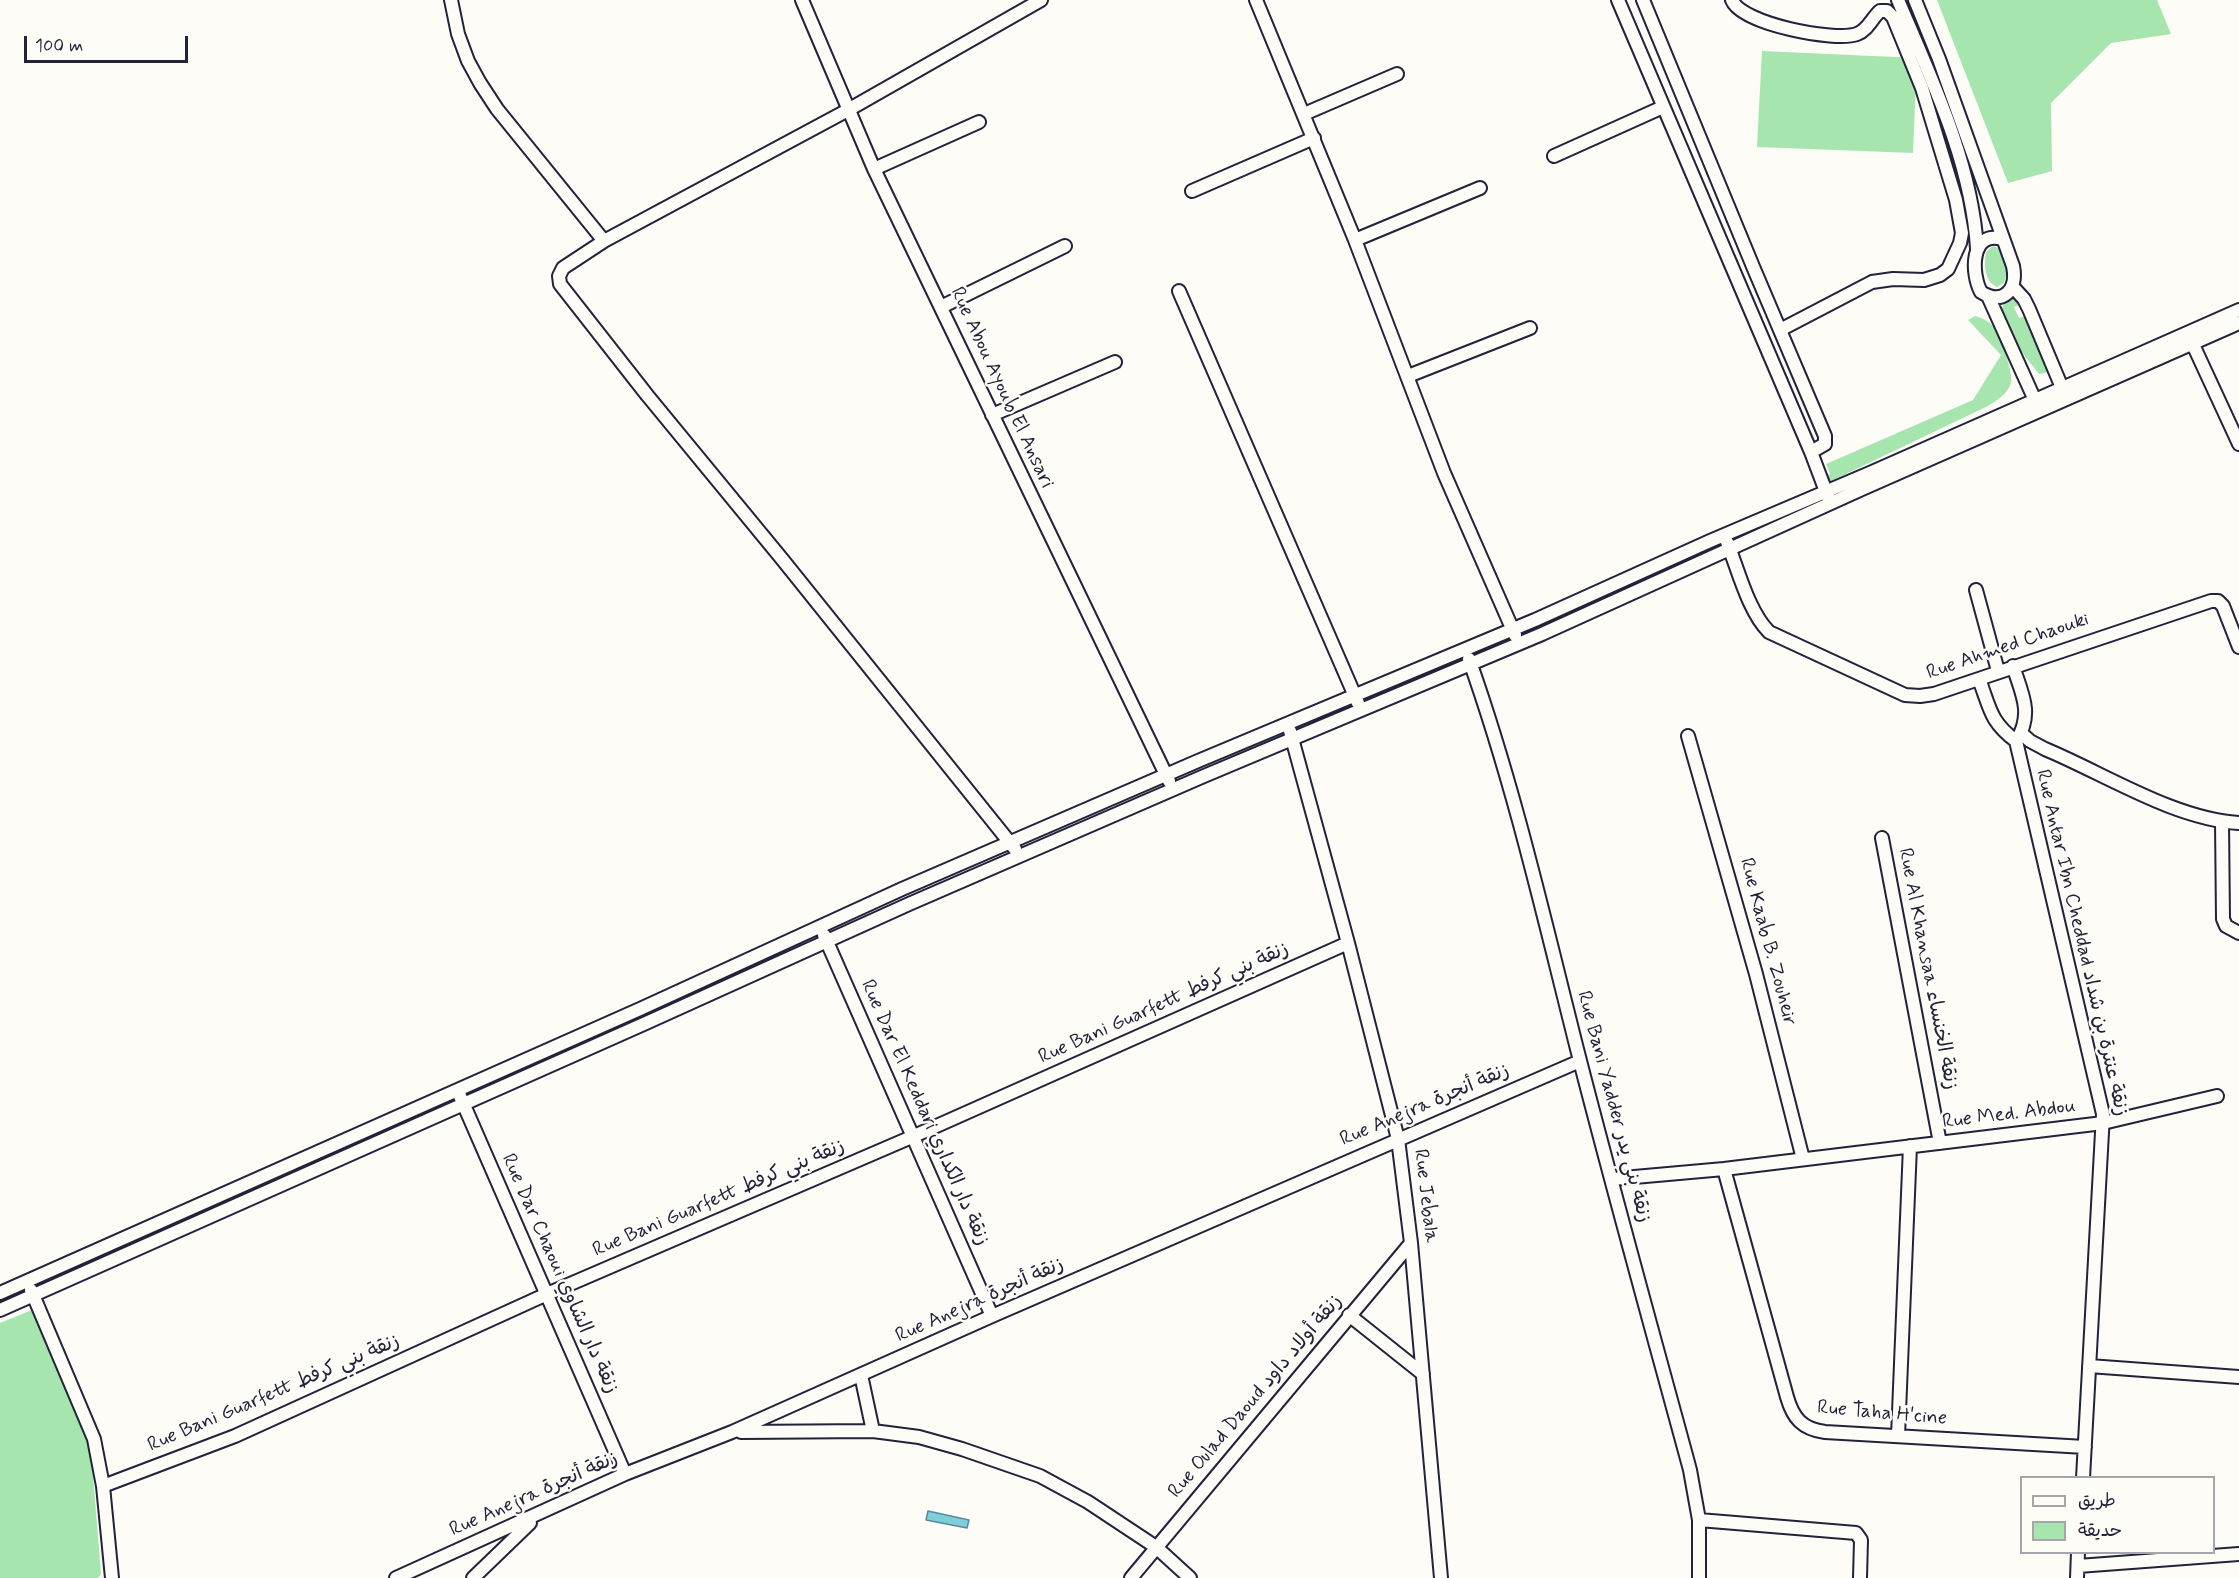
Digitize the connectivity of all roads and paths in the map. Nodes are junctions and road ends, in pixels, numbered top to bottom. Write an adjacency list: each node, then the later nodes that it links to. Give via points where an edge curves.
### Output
1 (451, 0): 22 (street, via 468,61 497,109)
2 (802, 0): 12 (street, Rue Abou Ayoub El Ansari)
3 (1041, 0): 12 (street)
4 (1256, 0): 13 (street)
5 (1618, 0): 11 (street)
6 (1642, 0): 32 (street)
7 (1732, 0): 32 (street, via 1737,9 1764,22 1849,36 1860,33 1880,11 1887,11 1922,88 1961,223 1960,243 1945,273 1924,280 1872,282)
8 (1898, 0): 24 (street, via 1964,172)
9 (1915, 0): 20 (street)
10 (1397, 74): 13 (street)
11 (1663, 107): 16 (street); 40 (street)
12 (848, 110): 17 (street, Rue Abou Ayoub El Ansari); 22 (street)
13 (1304, 114): 15 (street)
14 (979, 122): 17 (street)
15 (1314, 138): 19 (street); 21 (street)
16 (1554, 156)
17 (874, 170): 28 (street, Rue Abou Ayoub El Ansari)
18 (1480, 188): 21 (street)
19 (1192, 191)
20 (2002, 239): 24 (street, via 1987,240); 25 (street, via 2013,266)
21 (1354, 240): 35 (street)
22 (604, 241): 65 (street, via 563,268 560,284)
23 (1065, 246): 28 (street)
24 (1977, 249): 27 (street, via 1976,280 1981,292)
25 (2013, 287): 27 (street, via 2002,296); 36 (street, via 2029,309)
26 (1179, 291): 54 (street)
27 (1988, 296): 37 (street)
28 (941, 307): 38 (street, Rue Abou Ayoub El Ansari)
29 (2239, 310): 33 (street)
30 (2239, 323): 33 (street)
31 (1530, 327): 35 (street)
32 (1780, 330): 40 (street, via 1826,439 1825,444)
33 (2190, 338): 36 (street); 39 (street)
34 (1116, 362): 38 (street)
35 (1408, 376): 46 (street, via 1444,472)
36 (2064, 394): 37 (street)
37 (2037, 406): 41 (street); 42 (street)
38 (992, 415): 60 (street, Rue Abou Ayoub El Ansari)
39 (2239, 444)
40 (1811, 452): 41 (street)
41 (1826, 491): 42 (street); 43 (street)
42 (1831, 503): 44 (street)
43 (1725, 535): 44 (street, Rue Ahmed Chaouki); 46 (street)
44 (1730, 549): 47 (street); 53 (street, Rue Ahmed Chaouki, via 1761,622 1776,636 1905,695 1927,695)
45 (1976, 590): 52 (street)
46 (1512, 630): 47 (street); 49 (street)
47 (1519, 644): 50 (street)
48 (2239, 647): 51 (street, Rue Ahmed Chaouki, via 2221,603 2211,601)
49 (1466, 649): 50 (street, Rue Bani Yadder زنقة بني يدر); 54 (street)
50 (1471, 664): 55 (street); 71 (street, Rue Bani Yadder زنقة بني يدر, via 1513,798)
51 (2013, 666): 52 (street, Rue Ahmed Chaouki); 58 (street, Rue Antar Ibn Cheddad زنقة عنترة بن شداد, via 2025,710 2025,726)
52 (1998, 671): 53 (street, Rue Ahmed Chaouki)
53 (1979, 679): 58 (street, via 1994,721)
54 (1355, 696): 55 (street); 56 (street)
55 (1361, 711): 59 (street)
56 (1288, 724): 59 (street, Rue Jebala); 60 (street)
57 (1688, 736): 80 (street, Rue Kaab B. Zouheir, via 1751,952)
58 (2018, 737): 62 (street, via 2163,802); 75 (street, Rue Antar Ibn Cheddad زنقة عنترة بن شداد)
59 (1292, 739): 61 (street); 70 (street, Rue Jebala)
60 (1167, 775): 61 (street, Rue Abou Ayoub El Ansari); 65 (street)
61 (1173, 789): 66 (street)
62 (2222, 822): 63 (street); 68 (street, via 2223,919 2226,926)
63 (2239, 823)
64 (1882, 838): 78 (street, Rue Al Khansaa زنقة الخنساء)
65 (1010, 843): 66 (street); 67 (street)
66 (1019, 856): 69 (street)
67 (820, 926): 69 (street, Rue Dar El Keddari زنقة دار الكداري); 72 (street)
68 (2239, 933)
69 (826, 941): 74 (street); 76 (street, Rue Dar El Keddari زنقة دار الكداري)
70 (1348, 944): 76 (street, Rue Bani Guarfett زنقة بني كرفط); 77 (street, Rue Jebala)
71 (1580, 1061): 77 (street, Rue Anejra زنقة أنجرة); 82 (street, Rue Bani Yadder زنقة بني يدر)
72 (457, 1089): 74 (street, Rue Dar Chaoui زنقة دار الشاوي); 84 (street)
73 (2217, 1096): 75 (street, Rue Med. Abdou)
74 (463, 1103): 86 (street, Rue Dar Chaoui زنقة دار الشاوي); 87 (street)
75 (2103, 1124): 78 (street, Rue Med. Abdou); 91 (street, Rue Antar Ibn Cheddad زنقة عنترة بن شداد)
76 (914, 1136): 86 (street, Rue Bani Guarfett زنقة بني كرفط); 90 (street, Rue Dar El Keddari زنقة دار الكداري)
77 (1398, 1139): 83 (street, Rue Jebala); 90 (street, Rue Anejra زنقة أنجرة)
78 (1940, 1143): 79 (street, Rue Med. Abdou)
79 (1910, 1146): 80 (street, Rue Med. Abdou); 97 (street)
80 (1803, 1159): 81 (street, Rue Med. Abdou)
81 (1724, 1169): 82 (street, Rue Med. Abdou); 97 (street, Rue Taha H'cine, via 1795,1417 1804,1427 1818,1431)
82 (1612, 1179): 103 (street, Rue Bani Yadder زنقة بني يدر, via 1690,1470)
83 (1411, 1243): 89 (street, Rue Oulad Daoud زنقة أولاد داود); 92 (street, Rue Jebala)
84 (27, 1280): 85 (street); 87 (street)
85 (0, 1293)
86 (547, 1294): 99 (street, Rue Dar Chaoui زنقة دار الشاوي); 101 (street, Rue Bani Guarfett زنقة بني كرفط, via 235,1436)
87 (33, 1295): 88 (street); 101 (street, via 94,1439)
88 (0, 1310)
89 (1349, 1315): 92 (street); 104 (street, Rue Oulad Daoud زنقة أولاد داود)
90 (992, 1316): 93 (street, Rue Anejra زنقة أنجرة)
91 (2089, 1366): 94 (street); 98 (street, Rue Antar Ibn Cheddad زنقة عنترة بن شداد)
92 (1423, 1374): 113 (street, Rue Jebala)
93 (861, 1375): 95 (street); 96 (street, Rue Anejra زنقة أنجرة)
94 (2239, 1377)
95 (873, 1431): 96 (street); 104 (street, via 919,1437 1040,1476)
96 (732, 1432): 99 (street, Rue Anejra زنقة أنجرة)
97 (1898, 1436): 98 (street, Rue Taha H'cine)
98 (2085, 1447): 100 (street, Rue Antar Ibn Cheddad زنقة عنترة بن شداد)
99 (626, 1474): 102 (street, Rue Anejra زنقة أنجرة)
100 (2083, 1476)
101 (103, 1486): 109 (street)
102 (537, 1516): 108 (street, Rue Anejra زنقة أنجرة); 110 (street)
103 (1698, 1520): 114 (street, Rue Bani Yadder زنقة بني يدر); 115 (street, via 1856,1533 1861,1539)
104 (1156, 1547): 111 (street, Rue Oulad Daoud زنقة أولاد داود); 112 (street)
105 (2079, 1554): 107 (street)
106 (2239, 1554): 107 (street)
107 (2078, 1572)
108 (401, 1577)
109 (112, 1578)
110 (473, 1578)
111 (1131, 1578)
112 (1190, 1578)
113 (1442, 1578)
114 (1699, 1578)
115 (1860, 1578)

